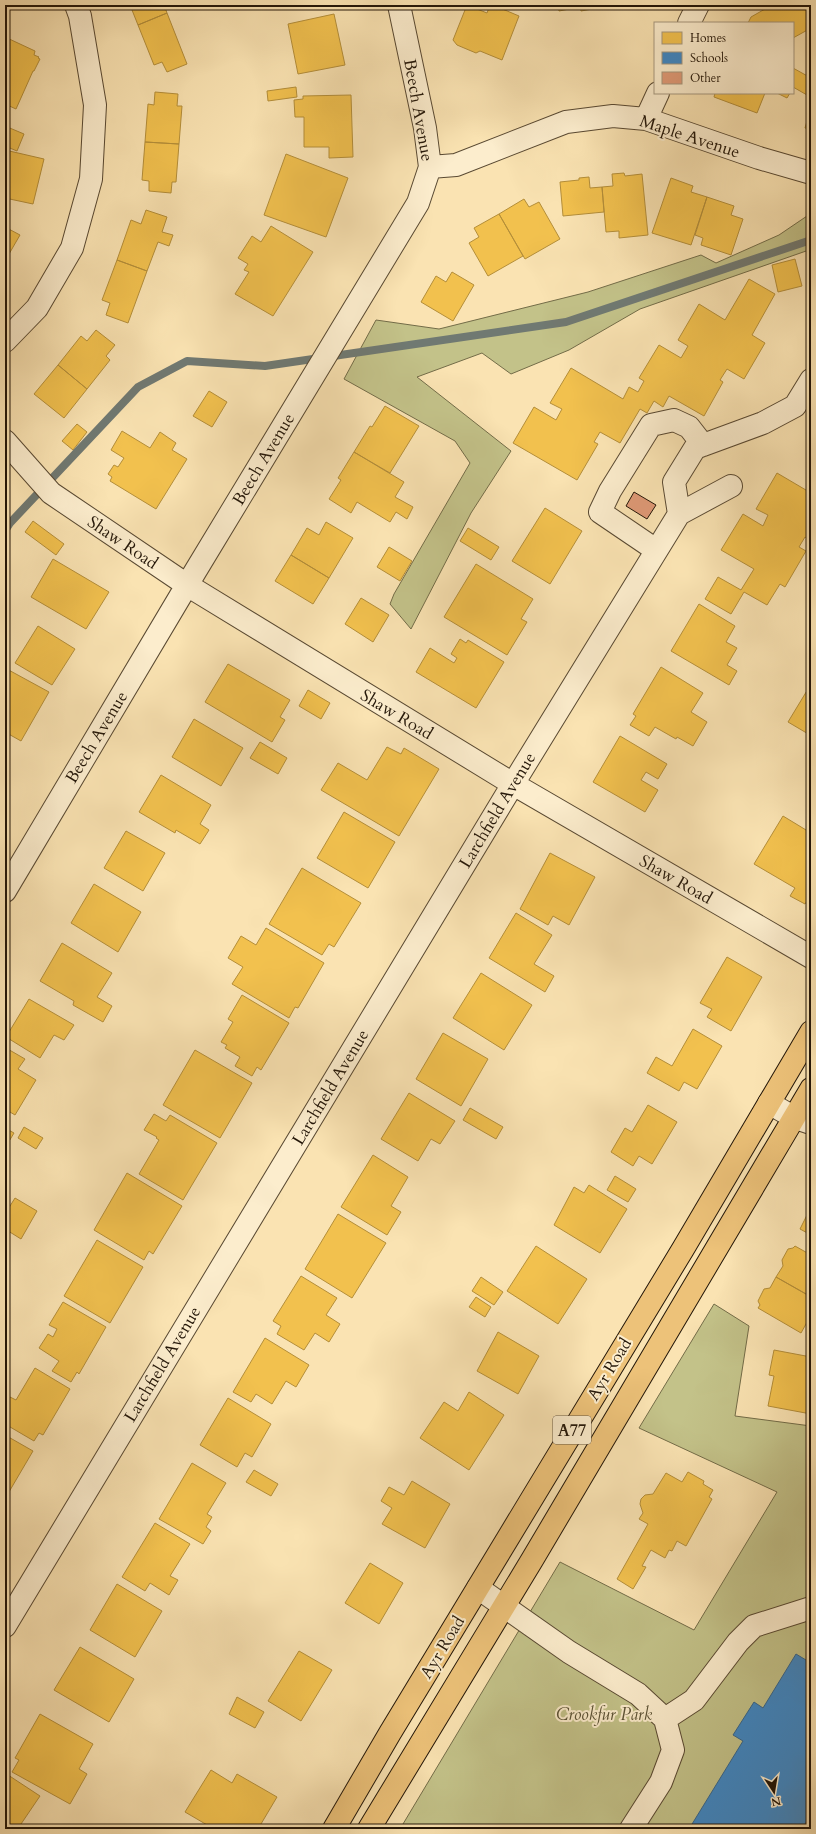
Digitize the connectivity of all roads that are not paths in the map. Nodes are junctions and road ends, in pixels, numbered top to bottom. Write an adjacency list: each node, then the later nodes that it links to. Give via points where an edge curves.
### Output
1 (76, 5): 9 (street, via 95,105 91,179 72,248 37,308)
2 (399, 5): 7 (street, Beech Avenue, via 425,128)
3 (698, 5): 4 (street)
4 (690, 22)
5 (658, 94): 6 (street)
6 (646, 119): 7 (street, Maple Avenue, via 614,116 566,122 456,165); 8 (street, Maple Avenue)
7 (430, 167): 16 (street, Beech Avenue, via 418,203)
8 (811, 173)
9 (5, 341)
10 (811, 380): 12 (street, via 795,406 763,423)
11 (5, 441): 16 (street, Shaw Road, via 51,493)
12 (703, 445): 14 (street, via 695,448 674,482); 15 (street, via 689,427 674,420 652,425 610,491 600,512)
13 (731, 486): 14 (street)
14 (679, 514): 15 (street, Larchfield Avenue)
15 (656, 550): 17 (street, Larchfield Avenue)
16 (186, 585): 17 (street, Shaw Road); 18 (street, Beech Avenue)
17 (512, 784): 19 (street, Shaw Road); 27 (street, Larchfield Avenue)
18 (5, 891)
19 (811, 957)
20 (811, 1032): 22 (main road, Ayr Road / A77)
21 (811, 1089): 23 (main road, Ayr Road / A77)
22 (769, 1103): 23 (street); 24 (main road, Ayr Road / A77)
23 (802, 1120): 25 (main road, Ayr Road / A77)
24 (478, 1588): 25 (street); 29 (main road, Ayr Road / A77)
25 (504, 1606): 28 (street, via 569,1652 638,1694); 30 (main road, Ayr Road / A77)
26 (811, 1608): 28 (street, via 754,1626 738,1642 694,1700)
27 (5, 1626)
28 (665, 1719): 31 (street, via 673,1750 661,1782)
29 (334, 1829)
30 (369, 1829)
31 (631, 1829)

